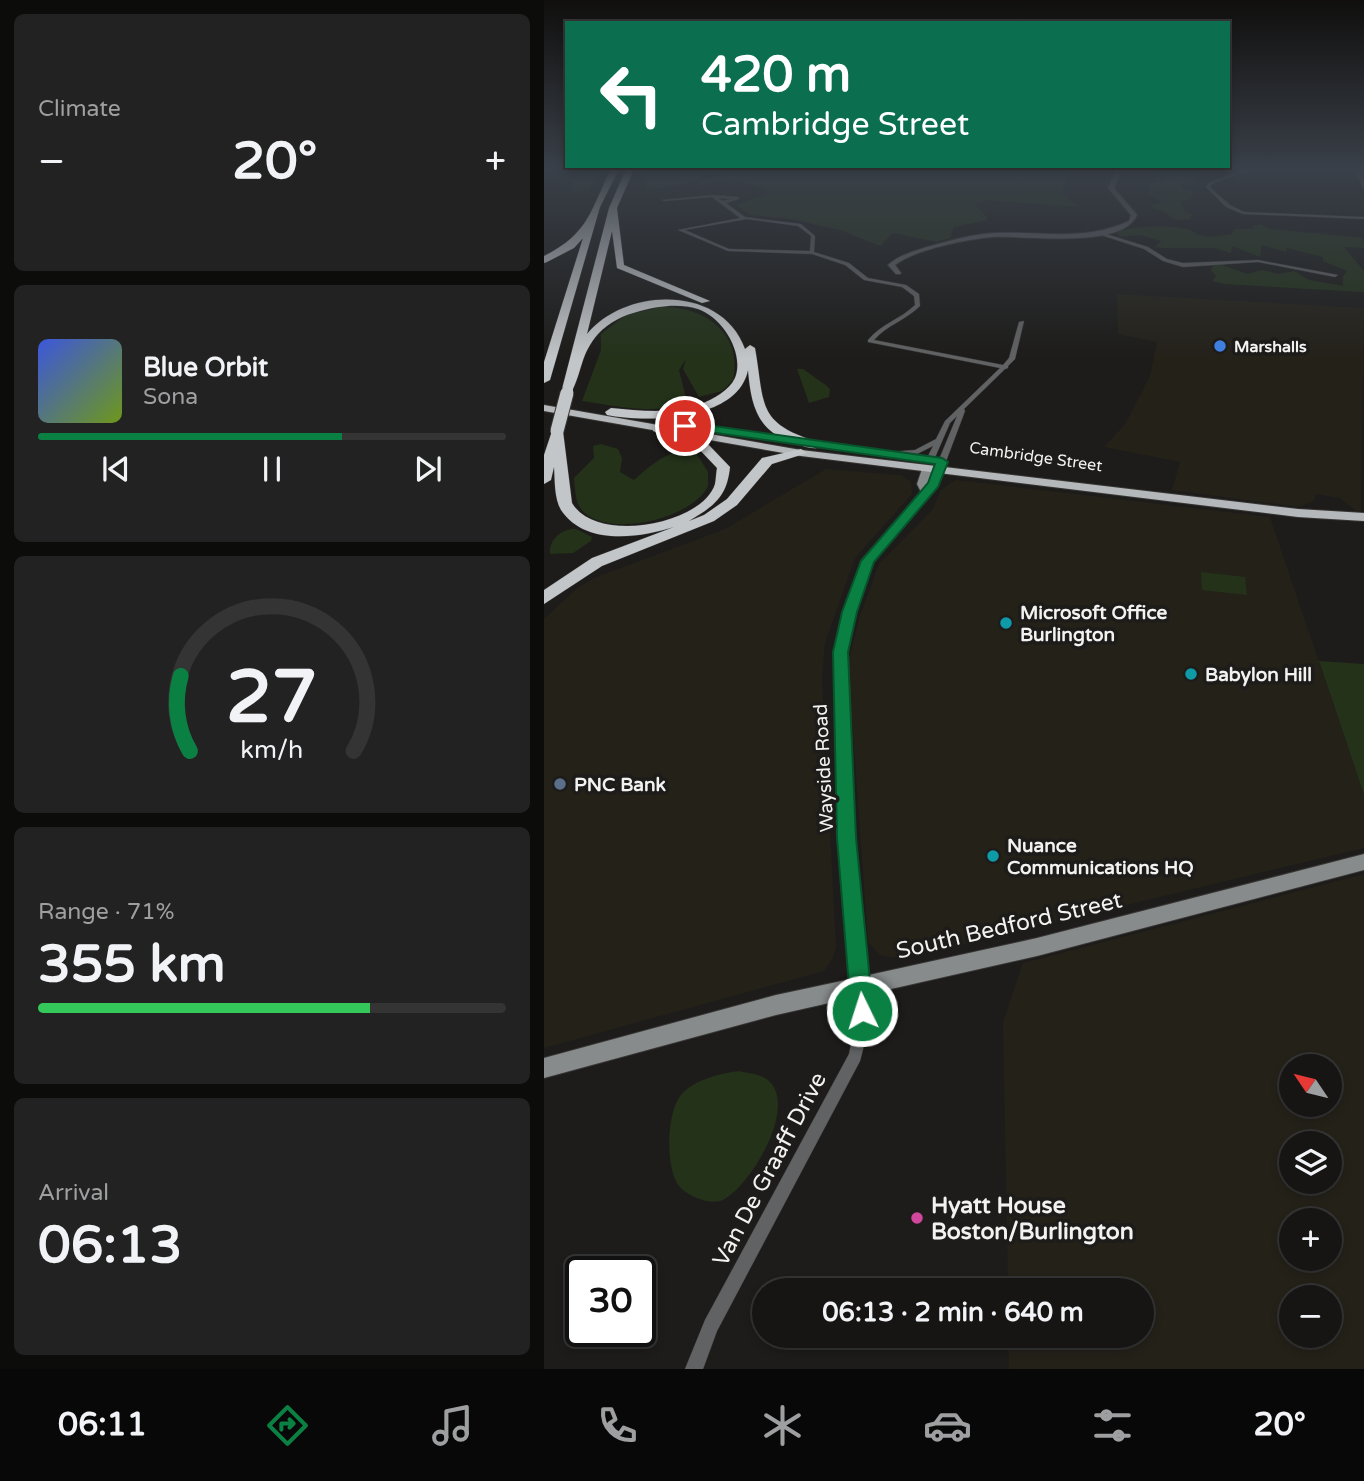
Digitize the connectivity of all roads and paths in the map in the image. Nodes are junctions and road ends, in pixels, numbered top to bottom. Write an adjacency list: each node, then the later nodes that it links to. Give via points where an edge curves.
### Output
1 (583, 231): 10 (highway, via 575,243)
2 (590, 231): 16 (highway)
3 (607, 231): 14 (highway)
4 (615, 231): 24 (highway, via 620,266 697,297 727,315 749,346 761,417 783,437)
5 (682, 231): 9 (street, via 728,250)
6 (808, 231): 9 (street, via 813,236)
7 (1111, 231): 8 (street)
8 (1103, 234): 11 (street, via 977,237 900,258 890,265); 12 (street, via 1178,264 1258,261)
9 (812, 253): 15 (street, via 842,262 866,279 904,286 917,295 913,311 879,330 870,341)
10 (544, 260)
11 (898, 273)
12 (1335, 275)
13 (1022, 322): 15 (street, via 1014,354)
14 (576, 358): 20 (highway, via 605,323 652,305 703,307 731,332 742,372 726,395 670,414); 22 (highway, bridge)
15 (1005, 367): 19 (street)
16 (544, 380)
17 (544, 401): 20 (highway, Cambridge Street)
18 (544, 408): 21 (highway, Cambridge Street)
19 (962, 411): 23 (street, via 947,422); 26 (street)
20 (611, 412): 24 (highway, Cambridge Street)
21 (657, 428): 22 (highway, via 708,449 722,464 723,483 713,499 682,520 628,532 590,526 569,511 562,496); 24 (highway, Cambridge Street)
22 (557, 431): 27 (highway)
23 (940, 438): 25 (street, via 917,452); 26 (street)
24 (808, 449): 25 (highway, Cambridge Street); 26 (highway, Cambridge Street); 29 (highway, via 767,461 732,502 709,518 597,562)
25 (889, 454): 26 (highway, Cambridge Street)
26 (935, 465): 28 (highway, Cambridge Street, via 1310,514); 31 (main road, Wayside Road, via 934,484 867,561 841,652 847,838)
27 (544, 480)
28 (1364, 517)
29 (544, 597)
30 (1364, 862): 31 (main road, South Bedford Street, via 1037,947)
31 (861, 985): 32 (main road, South Bedford Street); 33 (street, Van De Graaff Drive, via 855,1056 717,1315)
32 (544, 1068)
33 (693, 1369)

